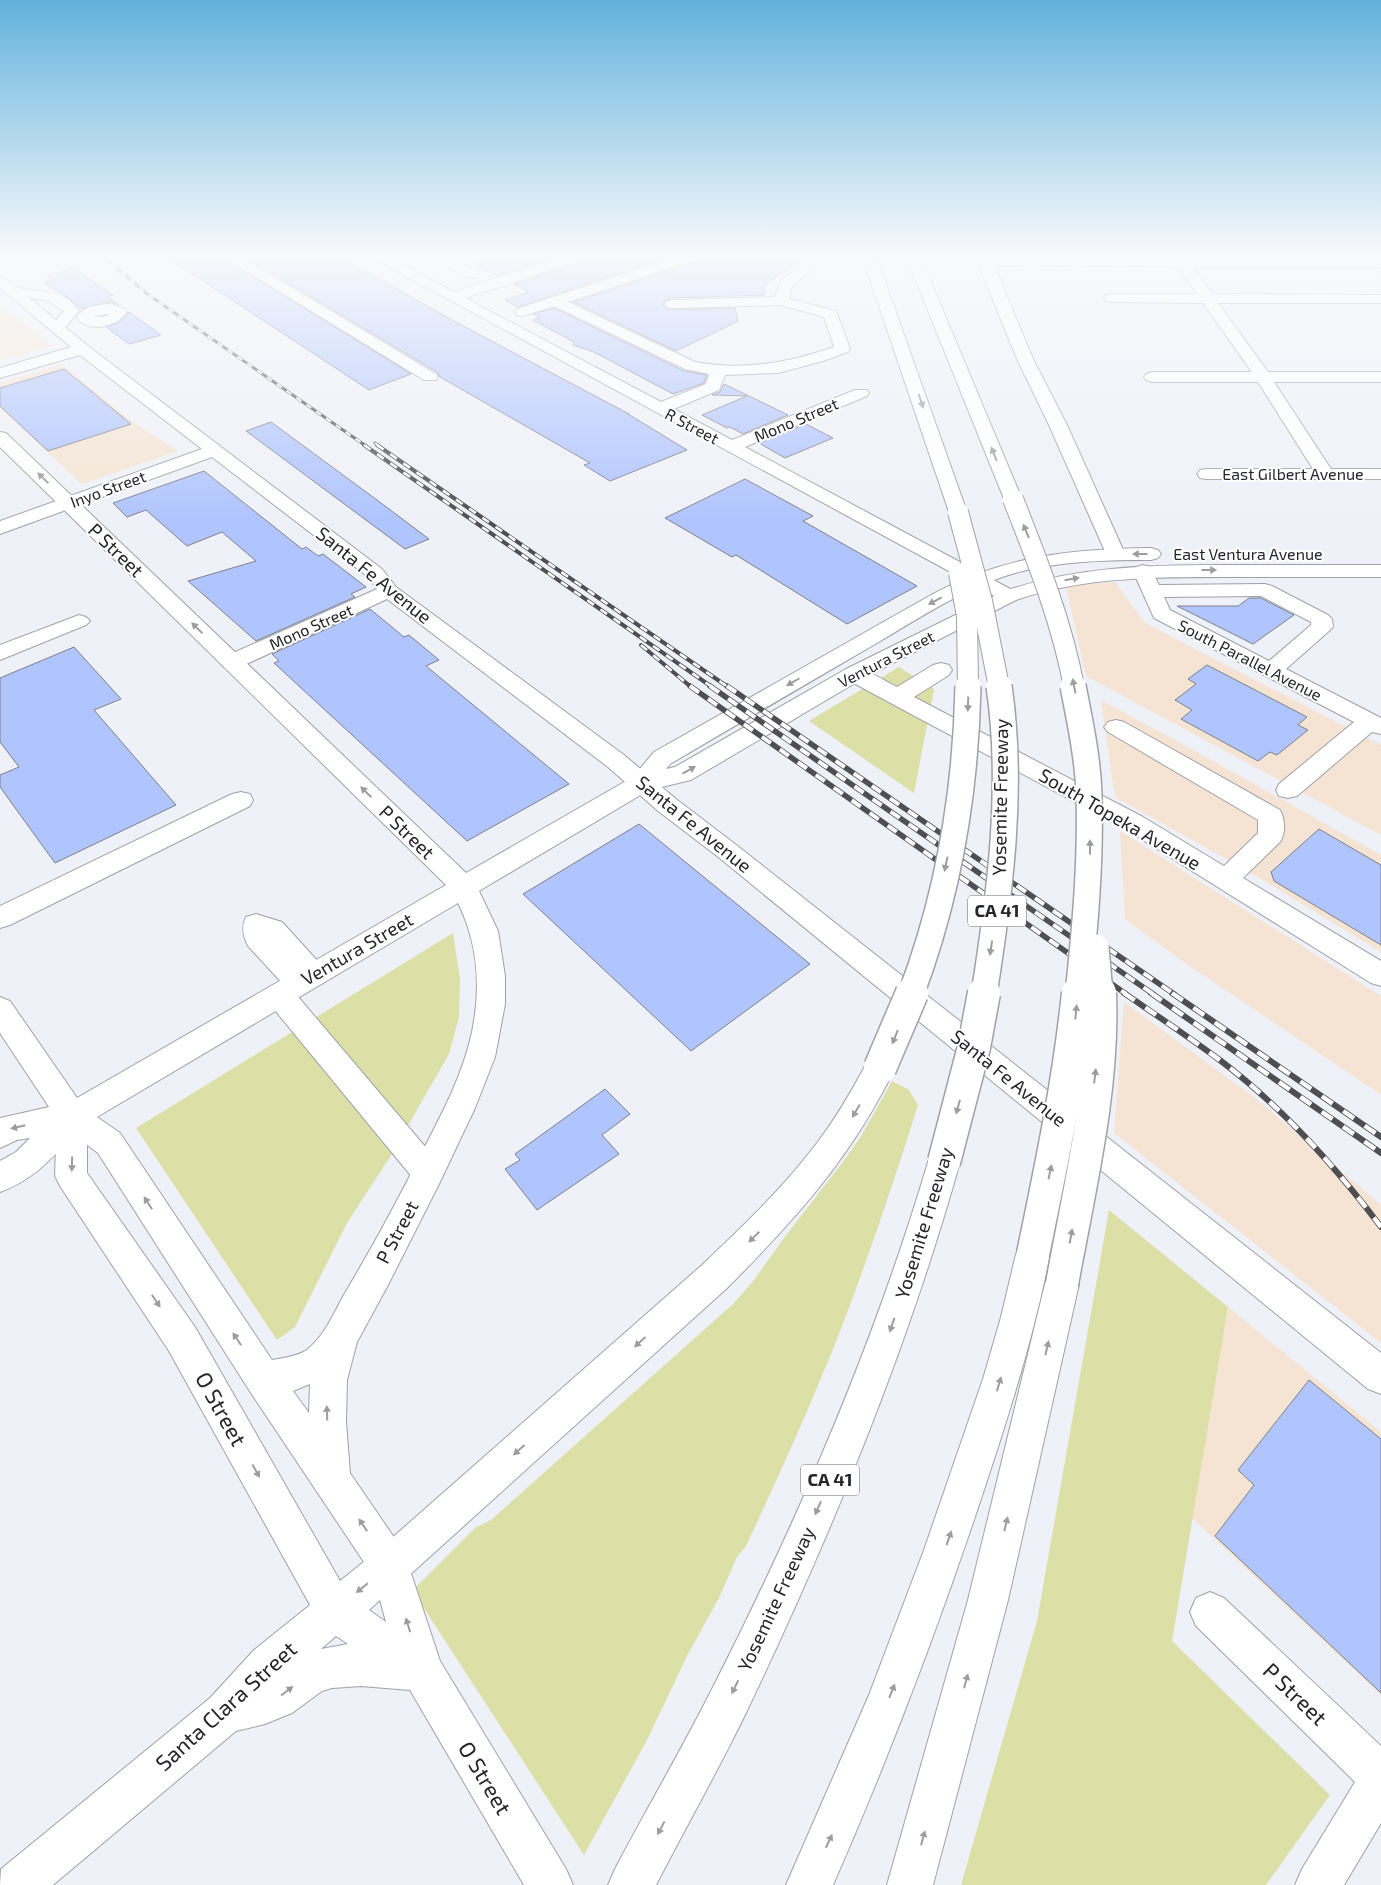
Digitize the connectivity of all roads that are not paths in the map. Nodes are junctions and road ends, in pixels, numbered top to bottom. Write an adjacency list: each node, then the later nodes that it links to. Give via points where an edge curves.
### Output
1 (76, 344): 10 (main road, Santa Fe Avenue)
2 (375, 344): 13 (main road)
3 (539, 344): 18 (main road, R Street)
4 (645, 344): 11 (main road, via 691,366)
5 (841, 344): 11 (main road, via 842,348 817,358 778,368)
6 (900, 344): 26 (main road, CA 41, one-way to 26)
7 (949, 344): 51 (main road, one-way to 7, bridge, via 1089,794 1074,685 1056,613)
8 (1019, 344): 28 (main road)
9 (1240, 344): 15 (main road)
10 (82, 349): 12 (main road); 21 (main road, Santa Fe Avenue)
11 (718, 371): 18 (main road, via 713,387)
12 (0, 373)
13 (430, 377)
14 (1152, 377): 15 (main road)
15 (1263, 377): 16 (main road); 23 (main road)
16 (1381, 377)
17 (861, 393): 20 (main road, Mono Street)
18 (660, 409): 20 (main road, R Street)
19 (2, 443): 25 (main road, P Street, one-way to 19)
20 (731, 447): 32 (main road, R Street)
21 (216, 450): 25 (main road, Inyo Street); 34 (main road, Santa Fe Avenue, via 375,573)
22 (1206, 474): 23 (main road, East Gilbert Avenue)
23 (1326, 474): 24 (main road, East Gilbert Avenue)
24 (1381, 474)
25 (68, 503): 27 (main road, Inyo Street); 39 (main road, P Street, one-way to 25)
26 (956, 506): 64 (main road, Santa Clara Street, one-way to 64, bridge, via 955,560 963,594 969,655 963,768 931,934 914,988 880,1068 828,1152 754,1238); 73 (main road, Yosemite Freeway / CA 41, one-way to 73, bridge, via 981,594 1000,692 1004,751 1004,824 997,912 972,1058 908,1278 856,1418 778,1598 727,1704)
27 (0, 528)
28 (1115, 554): 29 (main road, East Ventura Avenue, one-way to 28); 32 (main road, Ventura Street, via 1042,561)
29 (1381, 554)
30 (1143, 571): 33 (main road, East Ventura Avenue, one-way to 33); 35 (main road, South Parallel Avenue); 36 (main road, Ventura Street, one-way to 30, via 1067,580)
31 (1381, 571): 33 (main road, East Ventura Avenue)
32 (978, 580): 36 (main road, R Street); 46 (main road, Ventura Street, one-way to 46, via 931,603 662,758)
33 (1265, 580): 35 (main road); 41 (main road, via 1321,619 1322,627)
34 (389, 591): 39 (main road, Mono Street); 46 (main road, Santa Fe Avenue)
35 (1152, 591): 41 (main road, South Parallel Avenue, via 1161,614)
36 (1009, 596): 42 (main road, Ventura Street)
37 (79, 621): 38 (main road)
38 (0, 653)
39 (232, 662): 50 (main road, P Street, one-way to 39)
40 (941, 670): 43 (main road)
41 (1270, 671): 44 (main road, South Parallel Avenue)
42 (854, 674): 43 (main road, South Topeka Avenue); 46 (main road, Ventura Street, one-way to 42, via 682,774)
43 (897, 697): 49 (main road, South Topeka Avenue, via 1134,823)
44 (1376, 724): 47 (main road)
45 (1116, 727): 49 (main road, via 1271,816 1271,836)
46 (642, 783): 50 (main road, Ventura Street); 61 (main road, Santa Fe Avenue)
47 (1288, 790)
48 (241, 800): 52 (main road)
49 (1226, 880): 53 (main road, South Topeka Avenue)
50 (464, 887): 54 (main road, Ventura Street); 58 (main road, P Street, via 488,946 492,986 489,1026 468,1094)
51 (1088, 896): 74 (main road, one-way to 51, bridge, via 850,1794 938,1569 999,1384 1026,1289 1057,1137 1074,1032); 75 (main road, one-way to 51, bridge, via 988,1600 1062,1284 1085,1155 1099,1042 1098,971)
52 (0, 918)
53 (1381, 974)
54 (297, 984): 56 (main road, Ventura Street); 58 (main road)
55 (0, 1009): 56 (main road, O Street)
56 (72, 1116): 57 (main road, Ventura Street, one-way to 57, via 11,1128); 59 (main road, Ventura Street, via 27,1162); 62 (main road, O Street, one-way to 56, via 108,1143); 65 (main road, O Street, one-way to 65, via 71,1176 182,1338)
57 (0, 1134)
58 (428, 1173): 60 (main road, P Street)
59 (0, 1178)
60 (342, 1335): 62 (main road, P Street, via 320,1362 291,1374); 63 (main road, P Street, one-way to 60, via 326,1408 331,1365)
61 (1381, 1376)
62 (264, 1380): 63 (main road, O Street)
63 (331, 1479): 64 (main road, O Street, one-way to 63)
64 (390, 1566): 65 (main road, Santa Clara Street, one-way to 65); 67 (main road, O Street, one-way to 64)
65 (335, 1611): 67 (main road, O Street); 68 (main road, Santa Clara Street, via 269,1664)
66 (1210, 1612): 69 (main road, P Street)
67 (422, 1671): 68 (main road, one-way to 67, via 277,1698 309,1674 326,1669 380,1665); 72 (main road, O Street)
68 (225, 1713): 71 (main road, Santa Clara Street)
69 (1381, 1777)
70 (1381, 1781): 76 (main road)
71 (17, 1885)
72 (550, 1885)
73 (631, 1885)
74 (809, 1885)
75 (910, 1885)
76 (1318, 1885)

